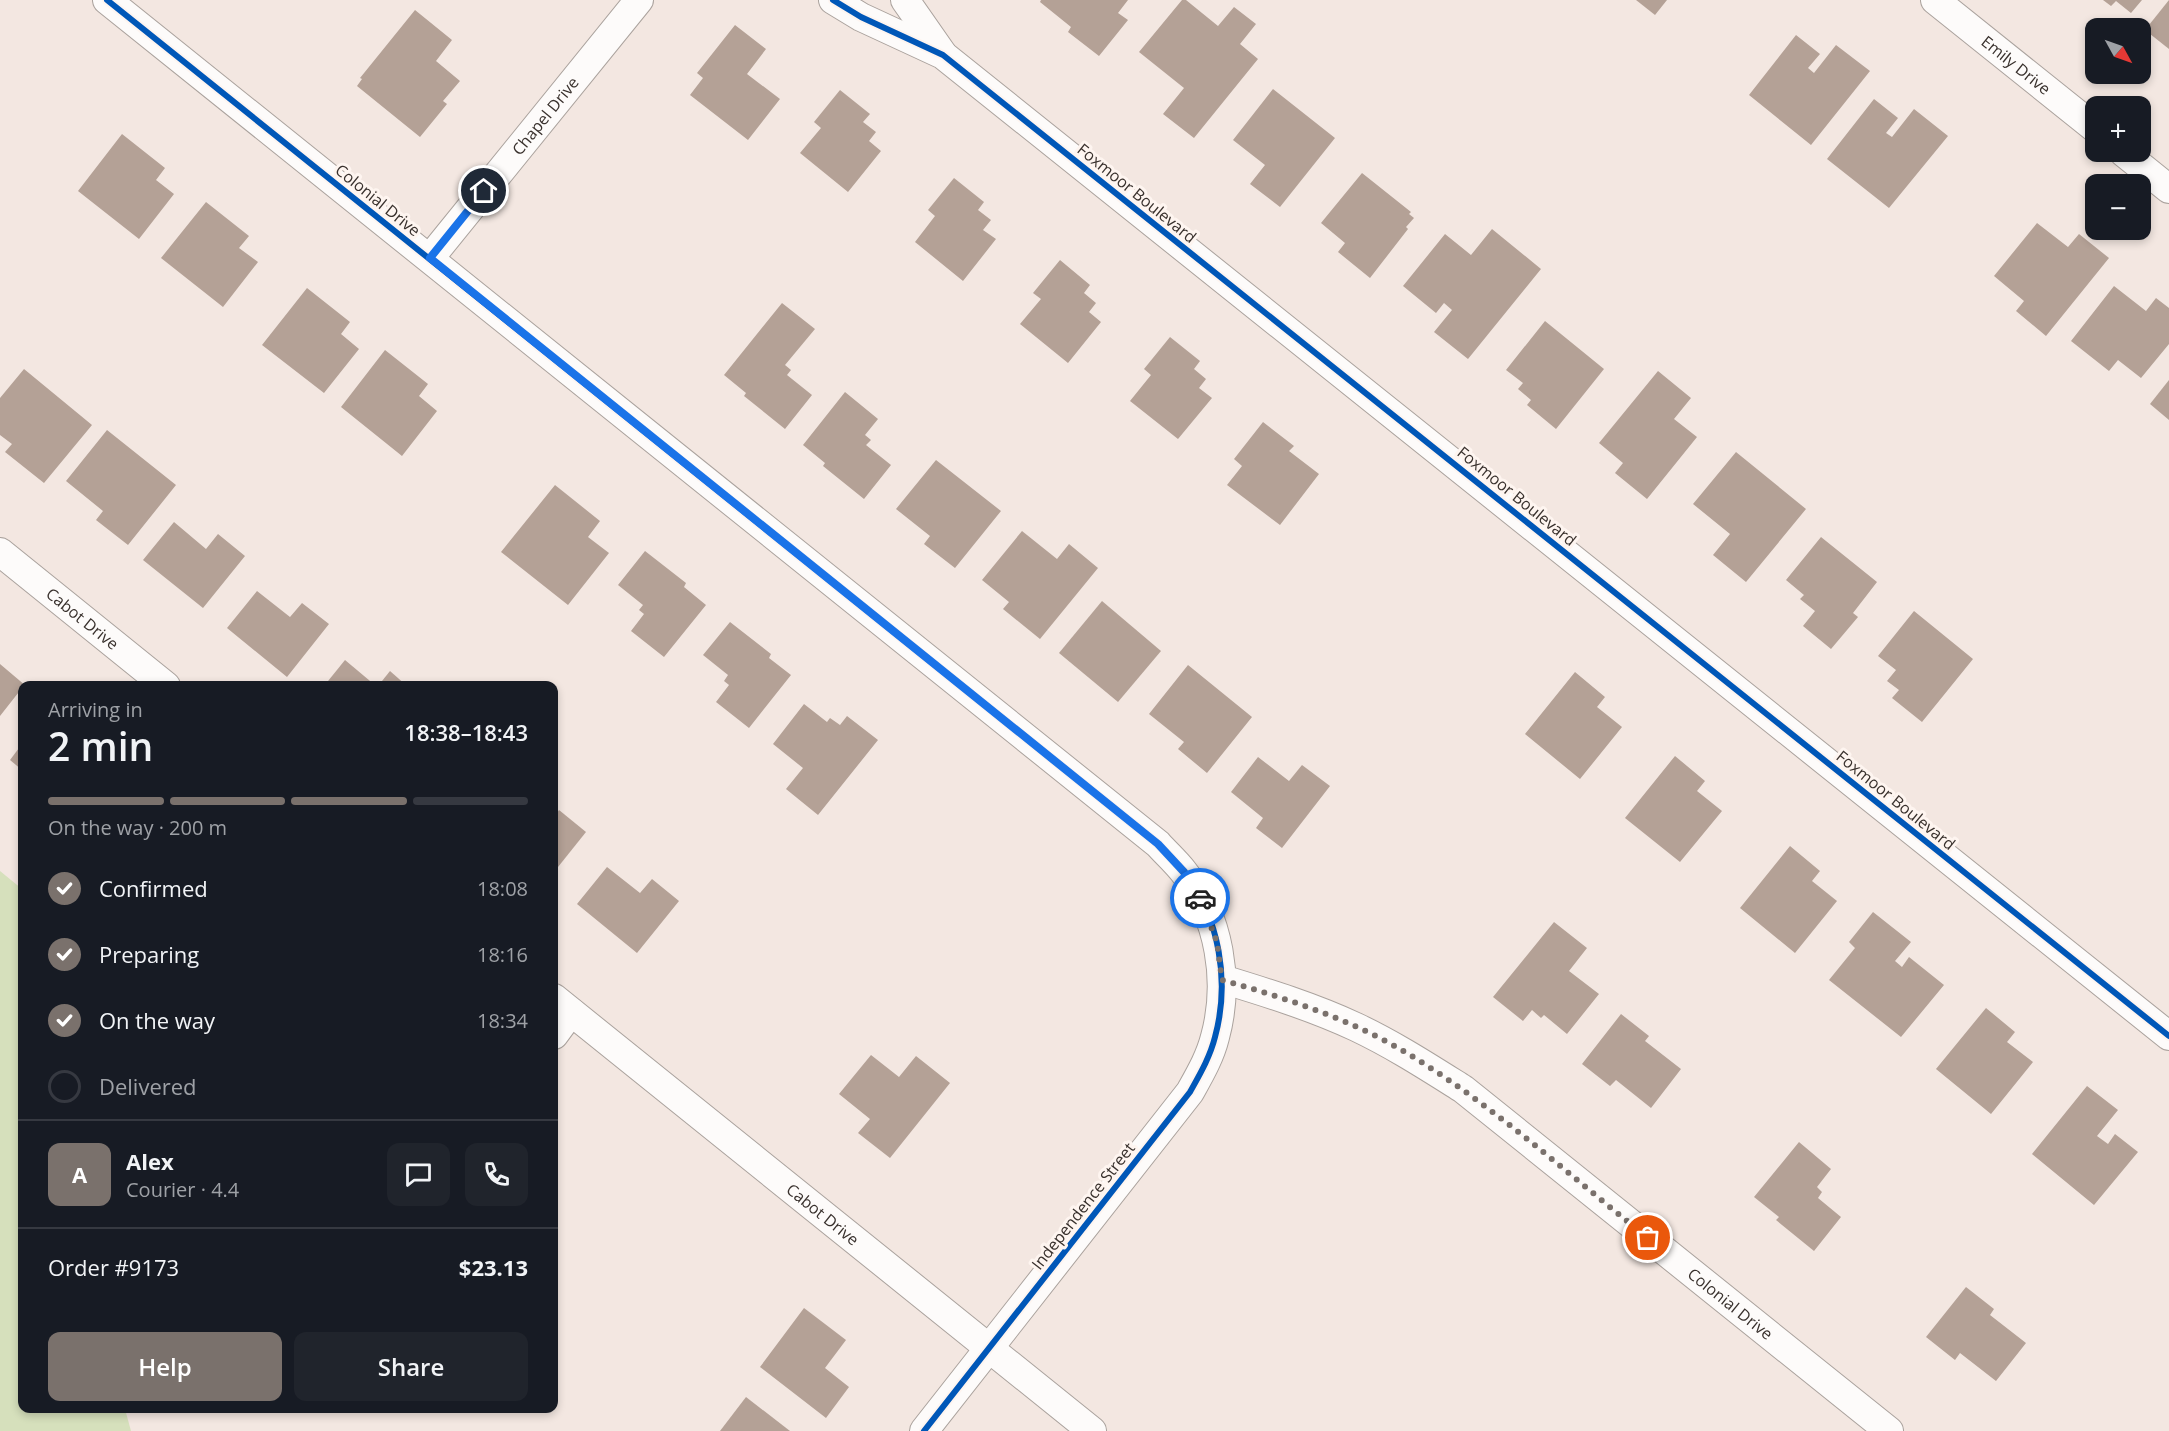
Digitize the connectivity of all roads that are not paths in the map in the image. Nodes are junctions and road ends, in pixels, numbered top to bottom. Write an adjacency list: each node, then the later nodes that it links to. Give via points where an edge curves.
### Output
1 (107, 0): 10 (street, Colonial Drive)
2 (639, 0): 10 (street, Chapel Drive)
3 (833, 0): 6 (street, Foxmoor Boulevard)
4 (905, 0): 6 (street, Foxmoor Boulevard)
5 (1935, 0): 7 (street, Emily Drive)
6 (943, 55): 16 (street, Foxmoor Boulevard)
7 (2085, 120)
8 (2135, 162): 9 (street)
9 (2169, 189)
10 (430, 258): 13 (street, Colonial Drive, via 1158,844 1184,872 1204,905 1217,942)
11 (0, 552): 12 (street, Cabot Drive)
12 (160, 681)
13 (1222, 980): 17 (street, Independence Street, via 1215,1039 1190,1092); 20 (street, Colonial Drive, via 1290,1000 1356,1027 1463,1089)
14 (562, 1005): 15 (street); 17 (street, Cabot Drive)
15 (558, 1020)
16 (2169, 1036)
17 (989, 1348): 18 (street, Independence Street); 19 (street, Cabot Drive)
18 (924, 1431)
19 (1092, 1431)
20 (1889, 1431)

